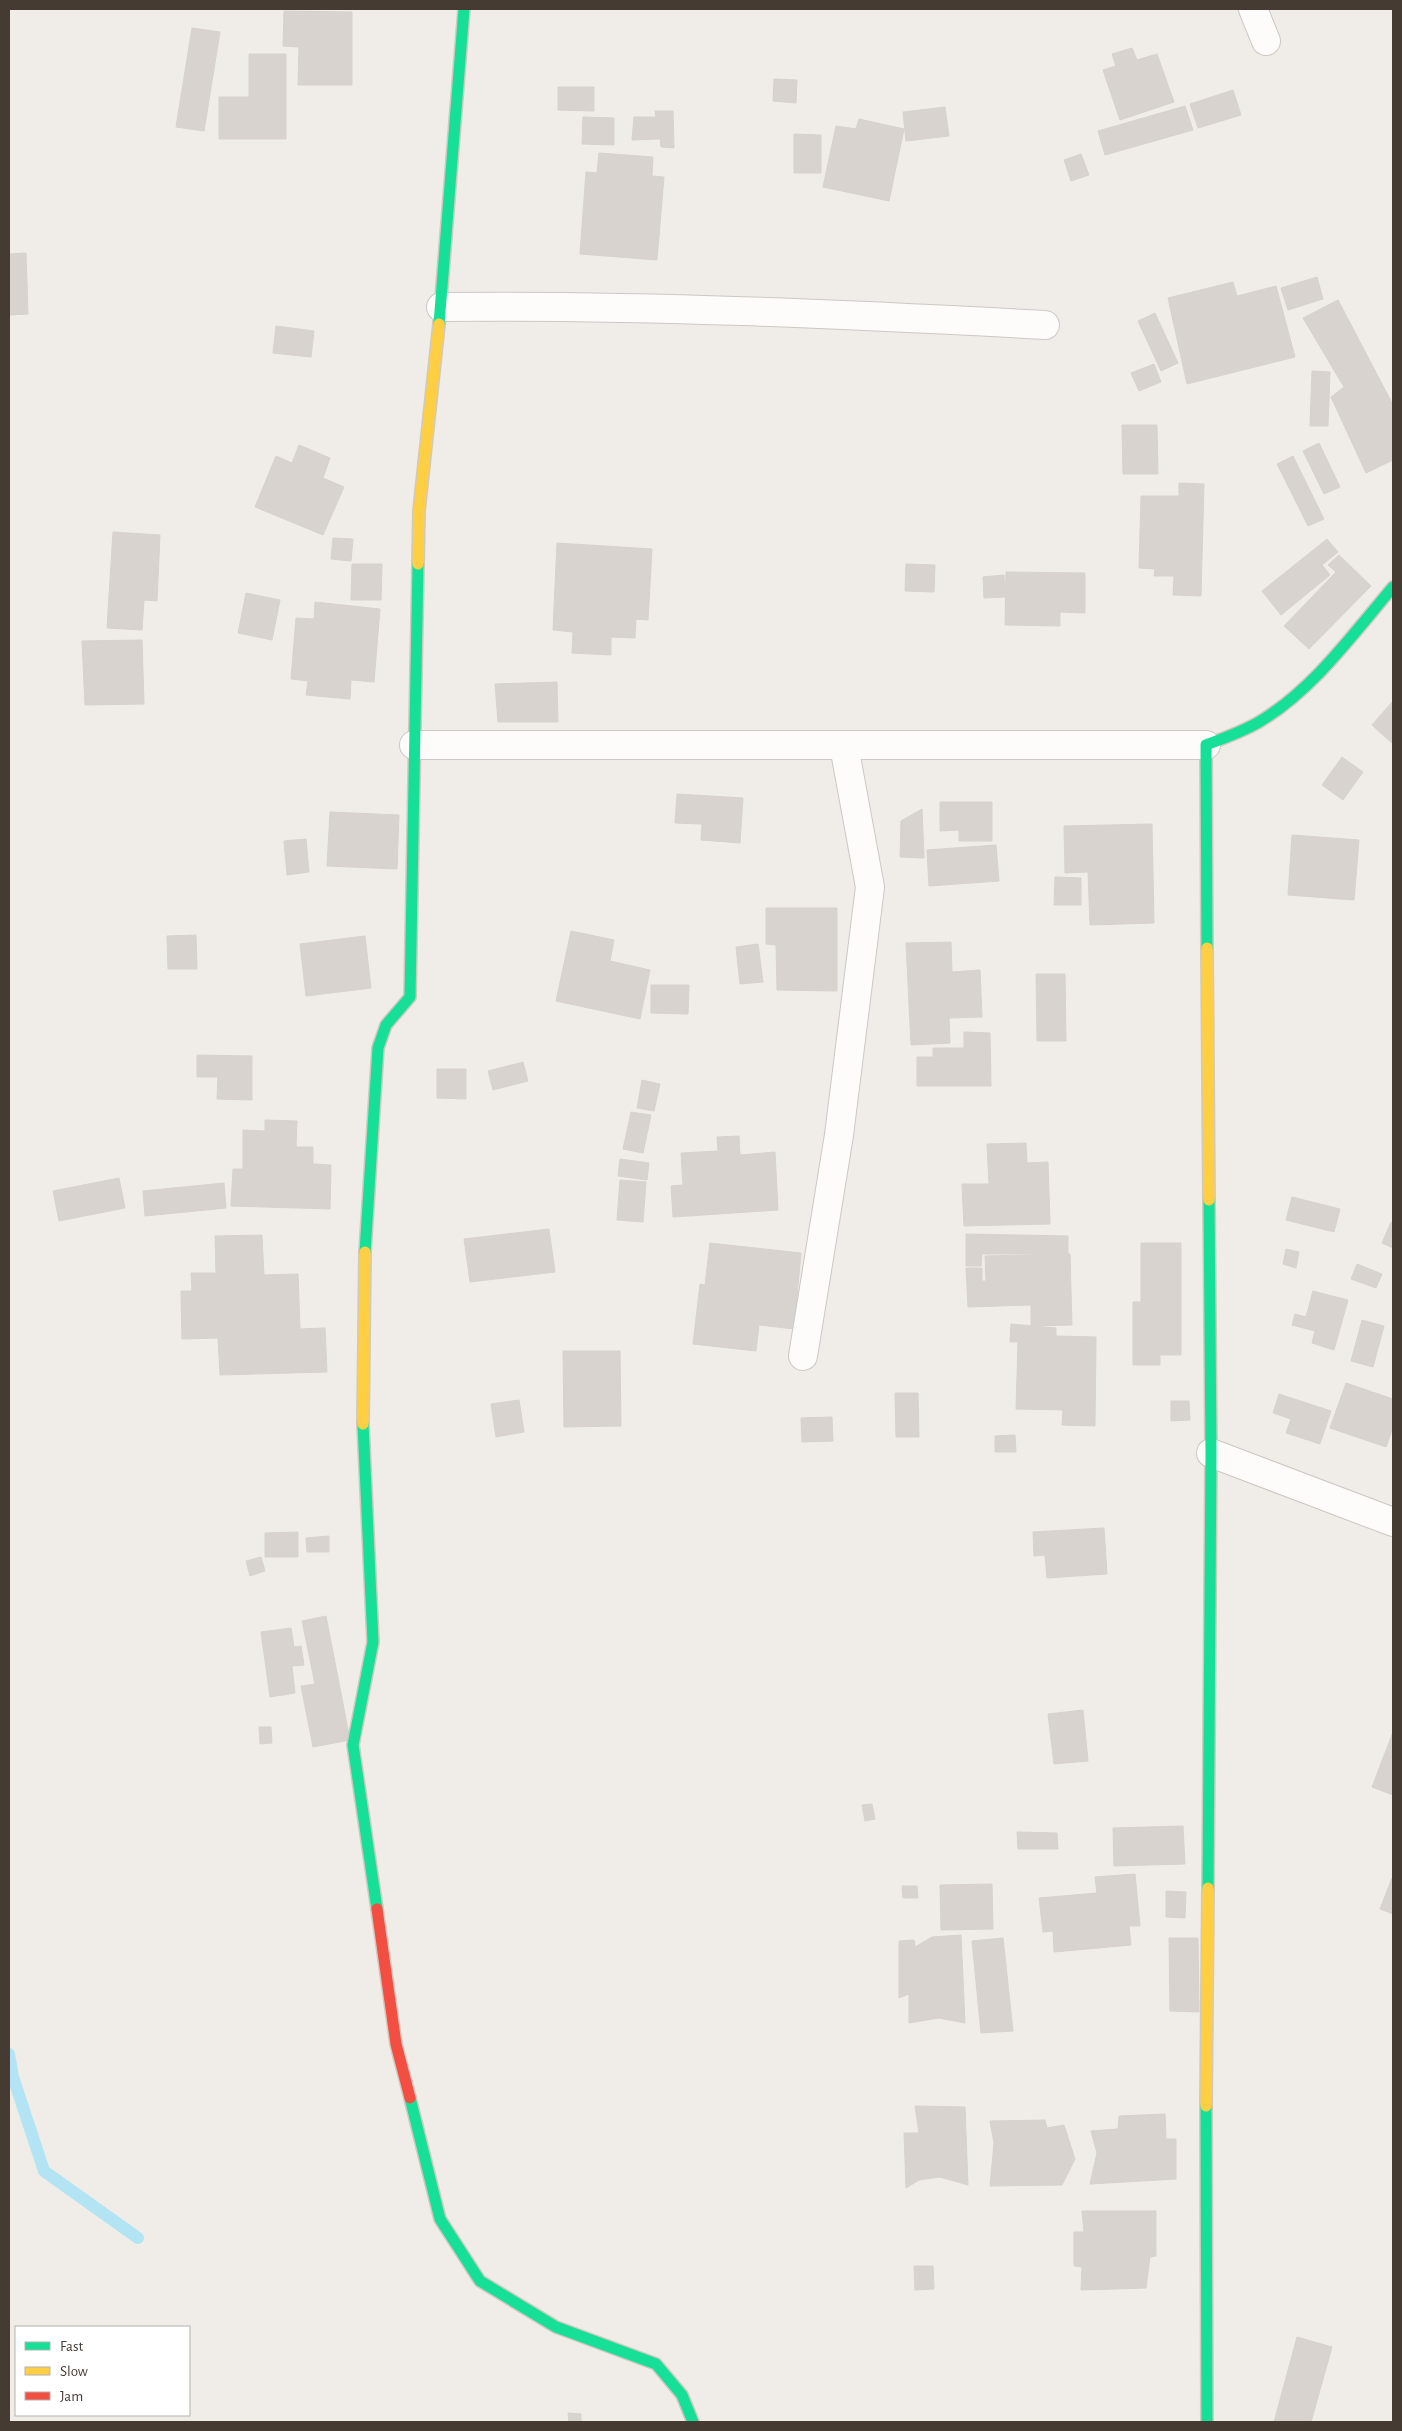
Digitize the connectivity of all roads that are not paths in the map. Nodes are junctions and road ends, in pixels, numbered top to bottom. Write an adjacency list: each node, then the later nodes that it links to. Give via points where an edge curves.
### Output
1 (464, 9): 4 (street)
2 (1253, 9): 3 (street)
3 (1266, 41)
4 (441, 307): 5 (street, via 573,306); 7 (street, via 419,511)
5 (1045, 325)
6 (1393, 587): 8 (street, via 1330,660 1295,694 1264,720)
7 (414, 745): 9 (street); 13 (street, via 410,997 386,1025 378,1048 364,1261 363,1443 373,1642 353,1746 396,2044 440,2219 480,2281 556,2326 656,2364 682,2395)
8 (1206, 745): 9 (street); 11 (street)
9 (844, 746): 10 (street, via 870,888 839,1135)
10 (803, 1356)
11 (1211, 1453): 12 (street); 14 (street)
12 (1393, 1522)
13 (692, 2422)
14 (1207, 2422)

